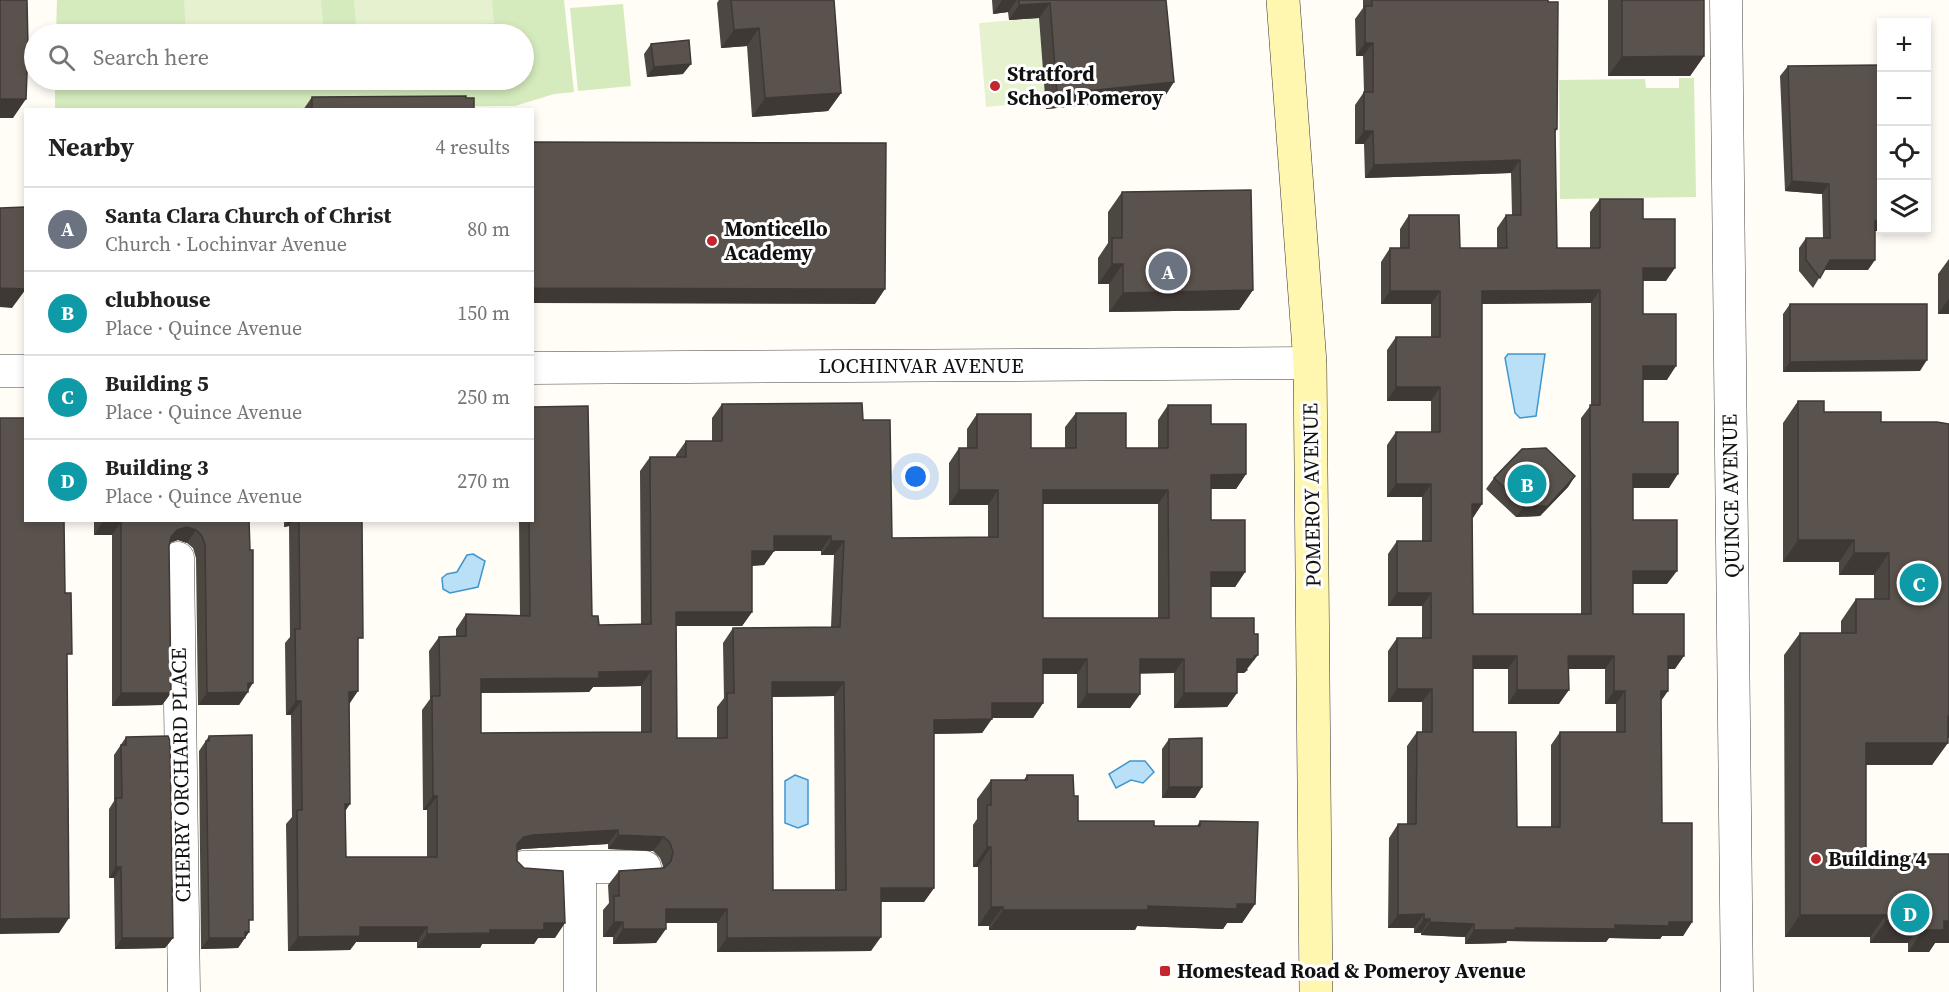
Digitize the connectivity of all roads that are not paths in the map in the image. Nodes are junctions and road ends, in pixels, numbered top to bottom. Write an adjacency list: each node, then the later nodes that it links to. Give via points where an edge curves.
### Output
1 (1283, 0): 3 (street, POMEROY AVENUE)
2 (1726, 0): 14 (street, QUINCE AVENUE)
3 (1310, 363): 4 (street, LOCHINVAR AVENUE); 13 (street, POMEROY AVENUE)
4 (534, 368)
5 (0, 371): 6 (street)
6 (24, 371)
7 (178, 558): 11 (street, CHERRY ORCHARD PLACE)
8 (523, 867): 9 (street)
9 (580, 867): 10 (street); 12 (street)
10 (645, 867)
11 (183, 992)
12 (580, 992)
13 (1316, 992)
14 (1737, 992)

